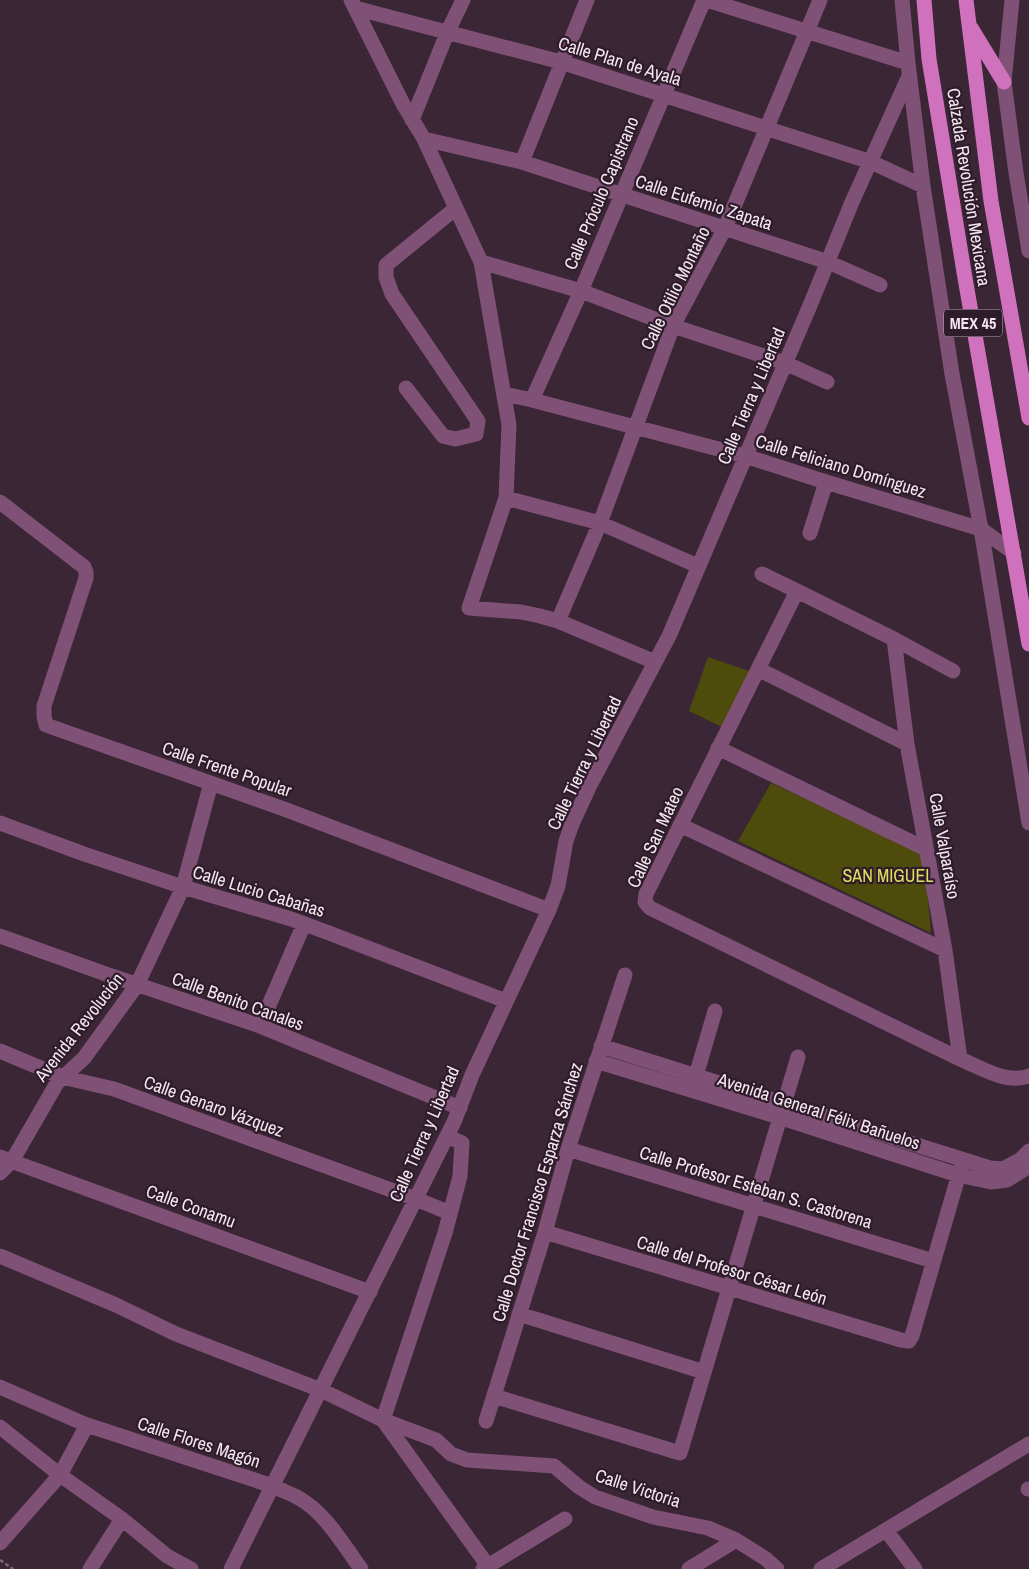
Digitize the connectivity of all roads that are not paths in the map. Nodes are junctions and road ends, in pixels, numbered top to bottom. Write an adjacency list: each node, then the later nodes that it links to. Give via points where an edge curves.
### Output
1 (463, 0): 11 (street)
2 (587, 0): 13 (street)
3 (706, 0): 12 (street); 16 (street, Calle Próculo Capistrano)
4 (820, 0): 12 (street, Calle Otilio Montaño)
5 (902, 0): 14 (street)
6 (924, 0): 47 (main road, Calzada Revolución Mexicana / MEX 45, via 929,59)
7 (966, 0): 10 (main road, Calzada Revolución Mexicana / MEX 45)
8 (1012, 0): 15 (street)
9 (353, 4): 11 (street, Calle Plan de Ayala); 17 (street)
10 (968, 22): 15 (main road); 38 (main road, Calzada Revolución Mexicana / MEX 45, via 991,200)
11 (448, 31): 13 (street, Calle Plan de Ayala); 17 (street)
12 (807, 31): 14 (street); 18 (street, Calle Otilio Montaño)
13 (562, 62): 16 (street, Calle Plan de Ayala); 20 (street)
14 (908, 70): 21 (street, Calle Tierra y Libertad); 23 (street)
15 (1004, 82): 22 (street)
16 (664, 94): 18 (street, Calle Plan de Ayala); 24 (street, Calle Próculo Capistrano)
17 (412, 120): 19 (street)
18 (768, 128): 21 (street, Calle Plan de Ayala); 26 (street, Calle Otilio Montaño)
19 (424, 140): 20 (street, Calle Eufemio Zapata); 25 (street)
20 (522, 162): 24 (street, Calle Eufemio Zapata)
21 (871, 162): 23 (street, Calle Plan de Ayala); 29 (street, Calle Tierra y Libertad)
22 (1022, 172): 27 (street)
23 (924, 186): 45 (street, via 952,374)
24 (621, 194): 26 (street, Calle Eufemio Zapata); 31 (street, Calle Próculo Capistrano)
25 (456, 208): 28 (street); 35 (street, via 386,265 386,277 392,294 478,421 476,434 455,438 443,436)
26 (725, 228): 29 (street, Calle Eufemio Zapata); 32 (street, Calle Otilio Montaño)
27 (1029, 251)
28 (482, 262): 31 (street); 36 (street)
29 (828, 262): 30 (street, Calle Eufemio Zapata); 33 (street, Calle Tierra y Libertad)
30 (880, 285)
31 (581, 291): 32 (street); 37 (street, Calle Próculo Capistrano)
32 (673, 326): 33 (street); 39 (street, Calle Otilio Montaño)
33 (785, 363): 34 (street); 40 (street, Calle Tierra y Libertad)
34 (827, 382)
35 (406, 388)
36 (504, 394): 37 (street, Calle Feliciano Domínguez); 42 (street, via 509,425)
37 (532, 400): 39 (street, Calle Feliciano Domínguez)
38 (1029, 418)
39 (635, 428): 40 (street, Calle Feliciano Domínguez); 44 (street, Calle Otilio Montaño)
40 (745, 456): 41 (street, Calle Feliciano Domínguez); 48 (street, Calle Tierra y Libertad)
41 (826, 482): 45 (street, Calle Feliciano Domínguez); 46 (street)
42 (506, 498): 44 (street); 51 (street, via 470,608 521,612)
43 (0, 502): 59 (street, Calle Frente Popular, via 84,567 86,578 44,706 46,725)
44 (600, 523): 48 (street); 51 (street, Calle Otilio Montaño)
45 (981, 529): 47 (street, Calle Feliciano Domínguez); 61 (street)
46 (810, 533)
47 (1014, 553): 53 (main road, Calzada Revolución Mexicana / MEX 45)
48 (698, 566): 54 (street, Calle Tierra y Libertad)
49 (762, 574): 50 (street)
50 (797, 591): 52 (street); 55 (street, Calle San Mateo)
51 (558, 621): 54 (street)
52 (894, 639): 56 (street); 57 (street, Calle Valparaíso)
53 (1029, 644)
54 (655, 662): 65 (street, Calle Tierra y Libertad, via 572,824)
55 (758, 669): 57 (street); 58 (street, Calle San Mateo)
56 (953, 671)
57 (907, 744): 63 (street, Calle Valparaíso)
58 (718, 748): 62 (street, Calle San Mateo); 63 (street)
59 (211, 783): 64 (street, Avenida Revolución); 65 (street, Calle Frente Popular)
60 (0, 823): 64 (street, Calle Lucio Cabañas)
61 (1029, 823)
62 (680, 825): 68 (street); 77 (street, Calle San Mateo, via 646,894 645,902 650,908)
63 (926, 849): 68 (street, Calle Valparaíso)
64 (183, 887): 66 (street, Calle Lucio Cabañas); 70 (street, Avenida Revolución)
65 (550, 910): 71 (street, Calle Tierra y Libertad)
66 (304, 924): 71 (street, Calle Lucio Cabañas); 73 (street)
67 (0, 936): 70 (street, Calle Benito Canales)
68 (945, 950): 77 (street, Calle Valparaíso)
69 (625, 975): 74 (street, Calle Doctor Francisco Esparza Sánchez)
70 (137, 985): 73 (street, Calle Benito Canales); 80 (street, Avenida Revolución, via 84,1058)
71 (506, 1000): 82 (street, Calle Tierra y Libertad)
72 (715, 1011): 81 (street)
73 (260, 1026): 82 (street, Calle Benito Canales)
74 (601, 1046): 78 (street, Calle Doctor Francisco Esparza Sánchez); 81 (street, Avenida General Félix Bañuelos)
75 (0, 1051): 80 (street, Calle Genaro Vázquez)
76 (798, 1057): 83 (street)
77 (960, 1059): 79 (street, Calle San Mateo, via 1004,1078)
78 (596, 1061): 81 (street, Avenida General Félix Bañuelos); 85 (street, Calle Doctor Francisco Esparza Sánchez)
79 (1029, 1076)
80 (62, 1077): 87 (street, Avenida Revolución); 93 (street, Calle Genaro Vázquez, via 114,1089)
81 (693, 1084): 83 (street, Avenida General Félix Bañuelos)
82 (460, 1108): 84 (street, Calle Tierra y Libertad)
83 (782, 1110): 88 (street, Avenida General Félix Bañuelos); 91 (street, Avenida General Félix Bañuelos); 94 (street)
84 (447, 1136): 93 (street, Calle Tierra y Libertad); 95 (street, via 462,1143 460,1176)
85 (568, 1149): 94 (street, Calle Profesor Esteban S. Castorena); 96 (street, Calle Doctor Francisco Esparza Sánchez)
86 (1029, 1152): 92 (street)
87 (6, 1159): 90 (street, Avenida Revolución); 100 (street, Calle Conamu)
88 (963, 1160): 91 (street); 92 (street, Avenida General Félix Bañuelos)
89 (1029, 1166): 92 (street)
90 (0, 1173)
91 (958, 1175): 92 (street, Avenida General Félix Bañuelos, via 990,1182); 98 (street)
92 (1005, 1175)
93 (416, 1199): 95 (street, Calle Genaro Vázquez); 100 (street, Calle Tierra y Libertad)
94 (754, 1206): 98 (street, Calle Profesor Esteban S. Castorena); 99 (street)
95 (450, 1213): 106 (street)
96 (545, 1232): 99 (street, Calle del Profesor César León); 101 (street, Calle Doctor Francisco Esparza Sánchez)
97 (0, 1256): 104 (street, Calle Victoria, via 176,1334)
98 (933, 1261): 99 (street, Calle del Profesor César León, via 908,1341)
99 (729, 1289): 102 (street)
100 (370, 1292): 104 (street, Calle Tierra y Libertad)
101 (519, 1314): 102 (street); 105 (street, Calle Doctor Francisco Esparza Sánchez)
102 (704, 1372): 105 (street, via 680,1453)
103 (0, 1387): 108 (street, Calle Flores Magón)
104 (321, 1390): 106 (street, Calle Victoria); 112 (street, Calle Tierra y Libertad)
105 (494, 1396): 107 (street, Calle Doctor Francisco Esparza Sánchez)
106 (383, 1420): 116 (street, Calle Victoria, via 436,1440 452,1454 467,1460 554,1466 595,1497 653,1517 708,1528); 118 (street)
107 (486, 1421)
108 (87, 1425): 111 (street); 112 (street, Calle Flores Magón)
109 (0, 1427): 111 (street)
110 (1029, 1444): 115 (street)
111 (60, 1475): 113 (street); 117 (street)
112 (273, 1486): 121 (street, Calle Tierra y Libertad); 122 (street, Calle Flores Magón, via 315,1510)
113 (122, 1519): 119 (street); 120 (street, via 167,1556)
114 (565, 1519): 118 (street)
115 (886, 1530): 125 (street); 126 (street)
116 (736, 1540): 123 (street); 124 (street, Calle Victoria)
117 (0, 1542)
118 (486, 1567)
119 (90, 1569)
120 (191, 1569)
121 (231, 1569)
122 (361, 1569)
123 (690, 1569)
124 (777, 1569)
125 (821, 1569)
126 (915, 1569)

